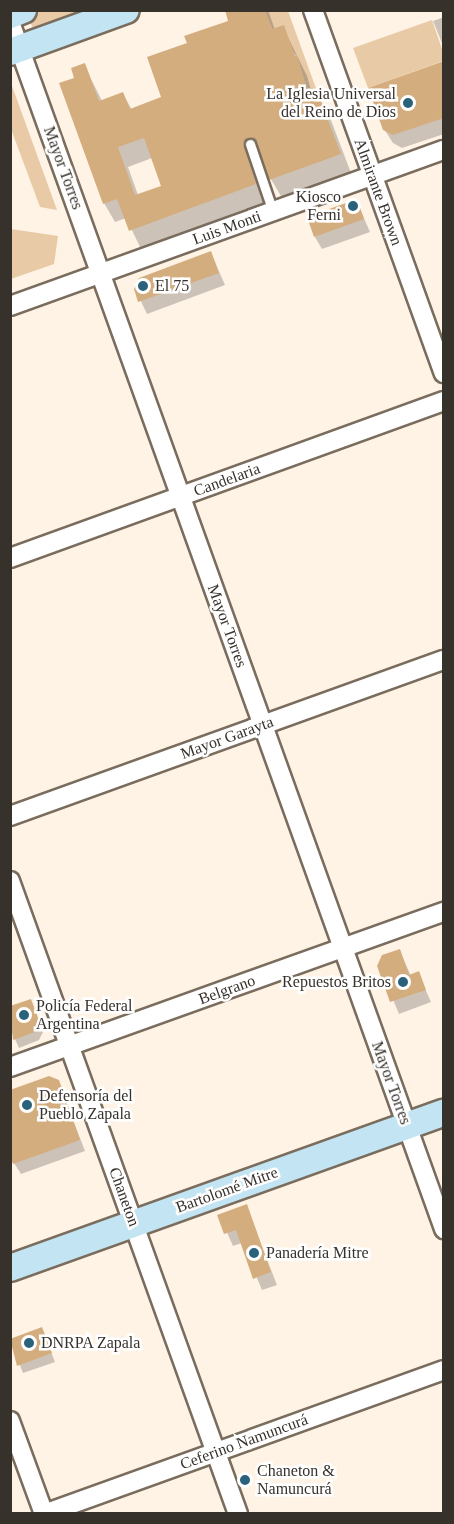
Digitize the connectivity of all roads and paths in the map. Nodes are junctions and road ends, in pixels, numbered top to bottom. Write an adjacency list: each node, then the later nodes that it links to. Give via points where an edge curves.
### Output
1 (22, 10): 4 (main road)
2 (126, 10): 6 (main road)
3 (313, 10): 9 (street, Almirante Brown)
4 (10, 15)
5 (10, 22): 6 (street, Mayor Torres)
6 (15, 50): 11 (street, Mayor Torres)
7 (250, 144): 10 (lane)
8 (444, 150): 9 (street, Luis Monti)
9 (372, 176): 10 (street, Luis Monti); 13 (street, Almirante Brown)
10 (273, 212): 11 (street, Luis Monti)
11 (101, 273): 12 (street, Luis Monti); 15 (street, Mayor Torres)
12 (10, 306)
13 (444, 373)
14 (444, 401): 15 (street, Candelaria)
15 (181, 497): 16 (street, Candelaria); 18 (street, Mayor Torres)
16 (10, 558)
17 (444, 660): 18 (street, Mayor Garayta)
18 (263, 725): 19 (street, Mayor Garayta); 22 (street, Mayor Torres)
19 (10, 816)
20 (10, 881): 23 (street, Chaneton)
21 (444, 912): 22 (street, Belgrano)
22 (343, 948): 23 (street, Belgrano); 26 (street, Mayor Torres)
23 (70, 1046): 24 (street, Belgrano); 27 (street, Chaneton)
24 (10, 1067)
25 (444, 1113): 26 (main road, Bartolomé Mitre)
26 (407, 1126): 27 (main road, Bartolomé Mitre); 28 (street, Mayor Torres)
27 (134, 1224): 29 (main road, Bartolomé Mitre); 32 (street, Chaneton)
28 (444, 1230)
29 (10, 1268)
30 (444, 1370): 32 (street, Ceferino Namuncurá)
31 (10, 1421): 33 (street)
32 (216, 1452): 33 (street, Ceferino Namuncurá); 34 (street, Chaneton)
33 (44, 1514)
34 (238, 1514)

